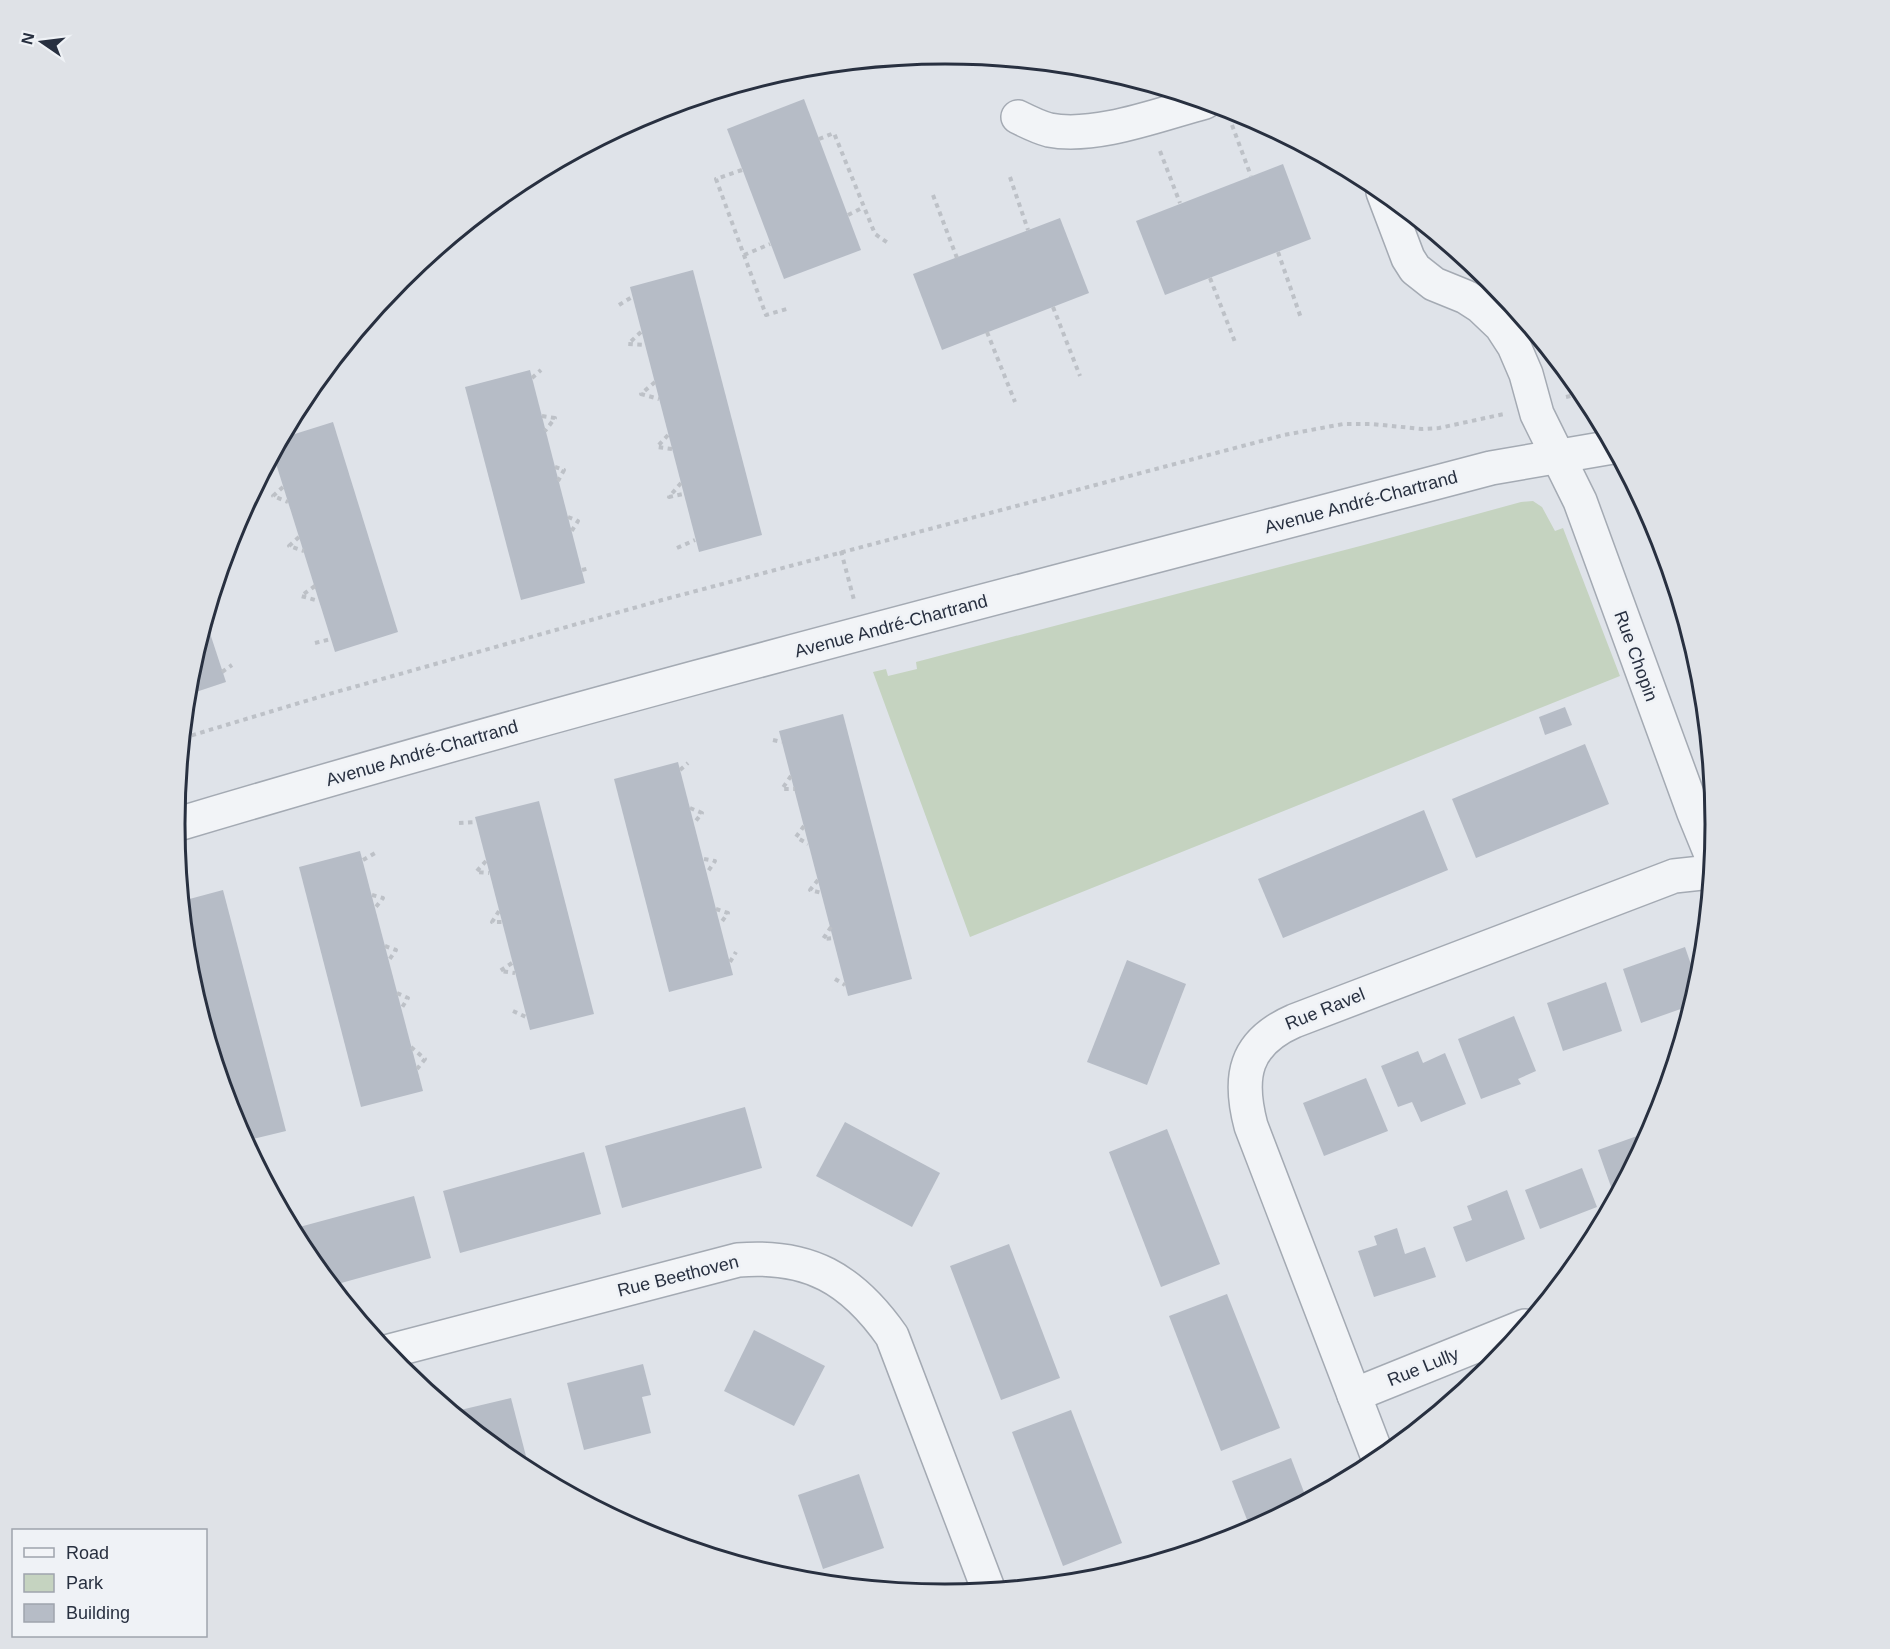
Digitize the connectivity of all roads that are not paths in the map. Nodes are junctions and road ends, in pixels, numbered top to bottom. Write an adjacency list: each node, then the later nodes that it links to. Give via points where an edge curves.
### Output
1 (1191, 106): 2 (street, via 1083,131 1048,129)
2 (1018, 117)
3 (1389, 209): 5 (street, Rue Chopin, via 1415,269 1434,284 1480,306 1508,334 1526,374 1537,414)
4 (1605, 448): 5 (street, Avenue André-Chartrand)
5 (1558, 456): 6 (street, Avenue André-Chartrand, via 1491,468 668,684); 7 (street, Rue Chopin, via 1580,501)
6 (185, 822)
7 (1704, 838)
8 (1703, 873): 11 (street, Rue Ravel, via 1674,876 1484,947 1294,1021 1270,1033 1259,1044 1245,1080 1249,1117)
9 (1510, 1332): 11 (street, Rue Lully)
10 (396, 1349): 13 (street, Rue Beethoven, via 738,1260 777,1259 820,1271 861,1298 892,1336)
11 (1354, 1395): 12 (street, Rue Ravel)
12 (1375, 1450)
13 (986, 1583)

